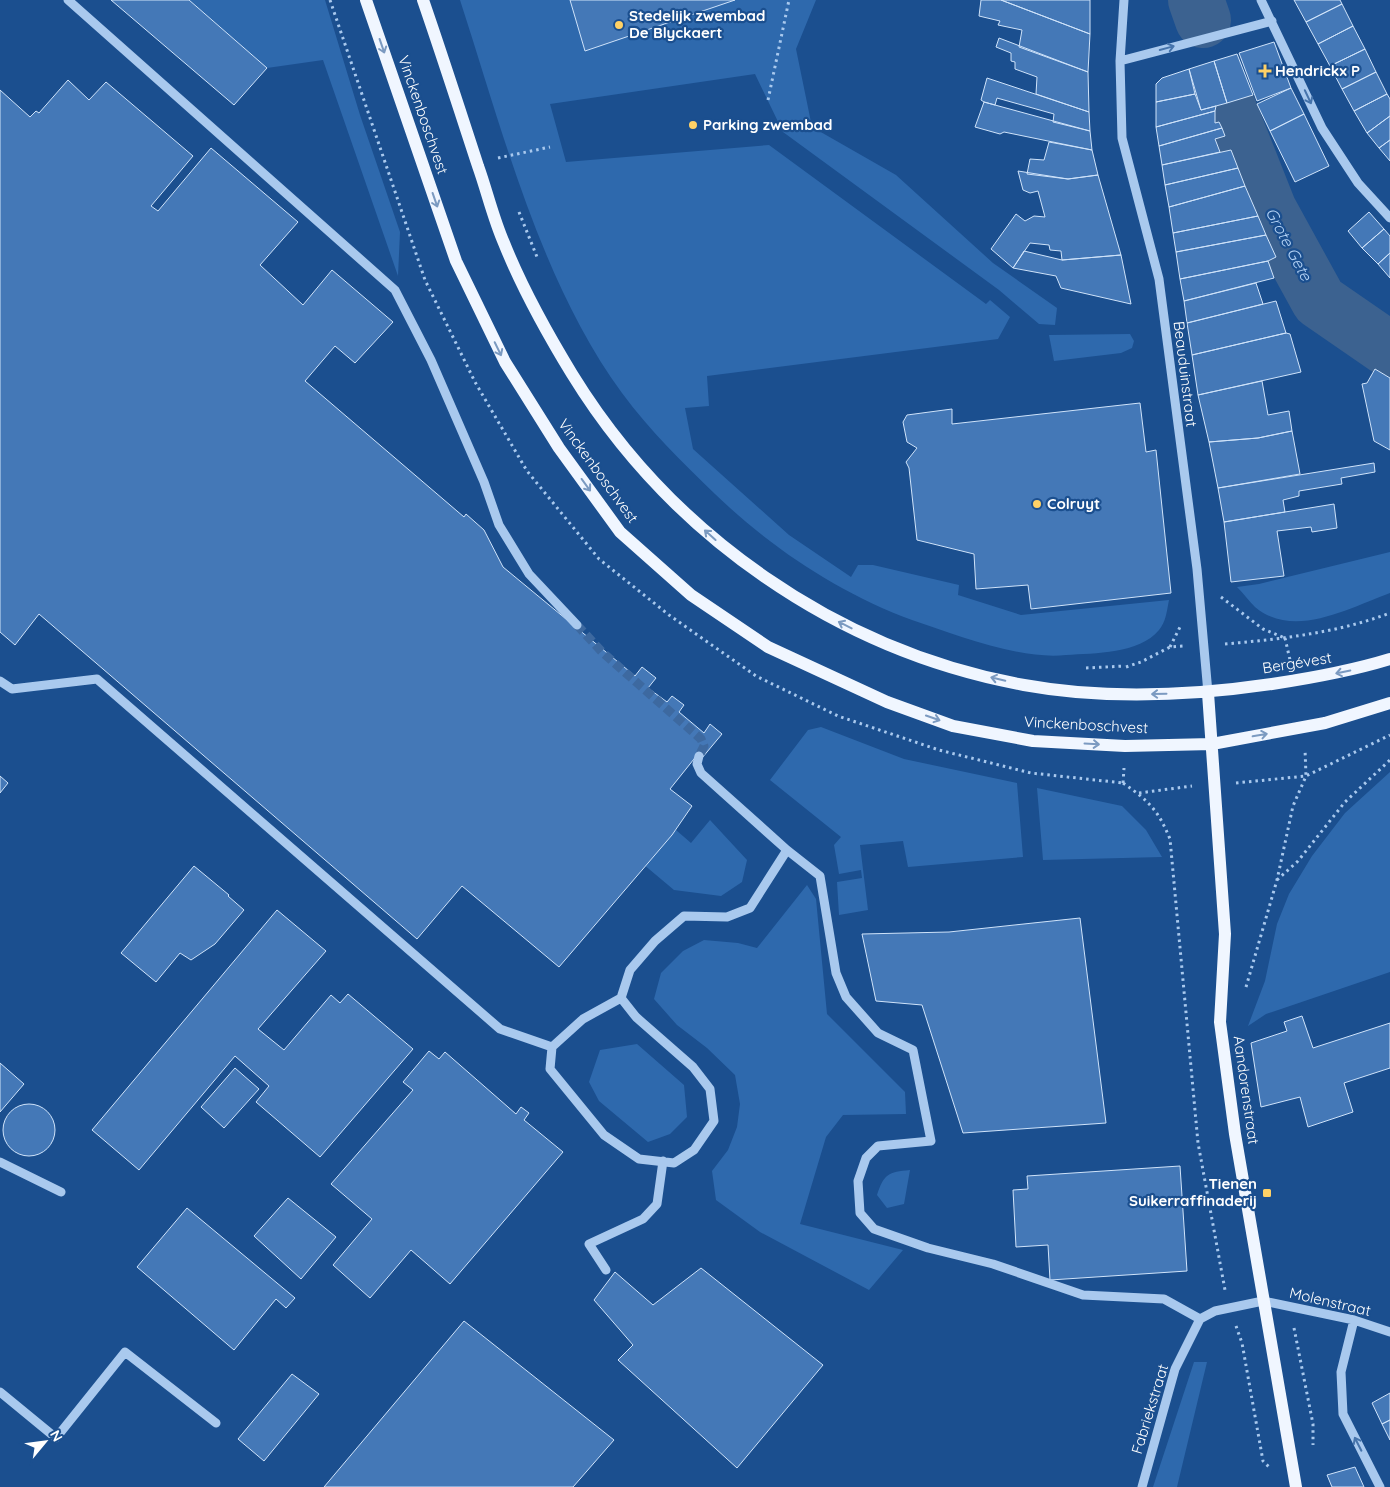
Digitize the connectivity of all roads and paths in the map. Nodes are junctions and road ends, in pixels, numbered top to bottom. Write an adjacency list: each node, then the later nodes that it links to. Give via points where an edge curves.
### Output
1 (68, 0): 19 (street, via 395,290 432,360 499,524 529,574)
2 (366, 0): 30 (main road, Vinckenboschvest, one-way to 30, via 456,262 505,362 559,448 620,532 691,595 768,647 887,702 953,726 1033,741 1125,746)
3 (423, 0): 27 (main road, one-way to 3, via 1026,686 963,672 869,636 802,602 730,553 659,489 610,430 573,376 504,243)
4 (789, 0): 9 (path)
5 (1124, 0): 8 (street, Beauduinstraat)
6 (1261, 0): 7 (street)
7 (1272, 21): 8 (street, one-way to 7); 15 (street, one-way to 15, via 1322,128 1358,183)
8 (1120, 61): 17 (street, Beauduinstraat, via 1122,138 1159,279)
9 (768, 100)
10 (550, 147): 12 (path)
11 (495, 149): 12 (path)
12 (498, 158): 13 (path)
13 (502, 167)
14 (517, 208): 16 (path)
15 (1390, 218)
16 (541, 266)
17 (1197, 569): 20 (path, via 1225,602 1263,628); 21 (street, Beauduinstraat)
18 (1390, 613): 20 (path, via 1366,622)
19 (576, 625)
20 (1286, 638): 21 (path)
21 (1203, 646): 23 (path, via 1170,647); 26 (street, Beauduinstraat)
22 (1390, 659): 26 (main road, Bergévest, one-way to 26, via 1316,678)
23 (1126, 666): 24 (path); 27 (path)
24 (1085, 668)
25 (0, 681): 38 (street, via 12,689 97,679 500,1029)
26 (1208, 693): 27 (main road, one-way to 27); 30 (main road, Aandorenstraat)
27 (1127, 695)
28 (1390, 703): 30 (main road, one-way to 28, via 1325,723)
29 (1390, 735): 35 (path, via 1306,776 1293,806)
30 (1212, 744): 43 (main road, Aandorenstraat, via 1225,934 1220,1022)
31 (699, 756): 34 (street, via 697,764 701,773)
32 (1390, 760): 35 (path, via 1345,802 1298,861)
33 (1123, 783): 44 (path, via 1139,793 1160,815 1170,839 1198,1143)
34 (787, 850): 37 (street, via 750,908 727,917 684,916 662,935 630,970); 45 (street, via 820,876 836,973 846,997 878,1032 913,1050 931,1141 878,1146 866,1158 858,1181 860,1213 874,1229 928,1248 993,1264 1082,1295 1164,1299)
35 (1277, 880): 36 (path)
36 (1246, 988)
37 (621, 998): 38 (street, via 583,1019); 39 (street, via 654,1034 693,1066 710,1089 714,1121 694,1150 674,1163)
38 (552, 1047): 39 (street, via 550,1069 604,1135 639,1159)
39 (663, 1161): 42 (street, via 657,1204 643,1219 589,1244)
40 (0, 1162): 41 (street)
41 (61, 1192)
42 (606, 1270)
43 (1263, 1301): 44 (street); 46 (street, Molenstraat); 52 (main road, Aandorenstraat)
44 (1229, 1308): 45 (street); 50 (path, via 1242,1343 1263,1461)
45 (1200, 1319): 51 (street, Fabriekstraat, via 1175,1369)
46 (1354, 1320): 47 (street, Molenstraat); 53 (street, one-way to 46, via 1343,1414 1341,1372)
47 (1390, 1332)
48 (0, 1392): 49 (street, via 56,1438 126,1352)
49 (216, 1423)
50 (1276, 1474)
51 (1142, 1487)
52 (1296, 1487)
53 (1380, 1487)

